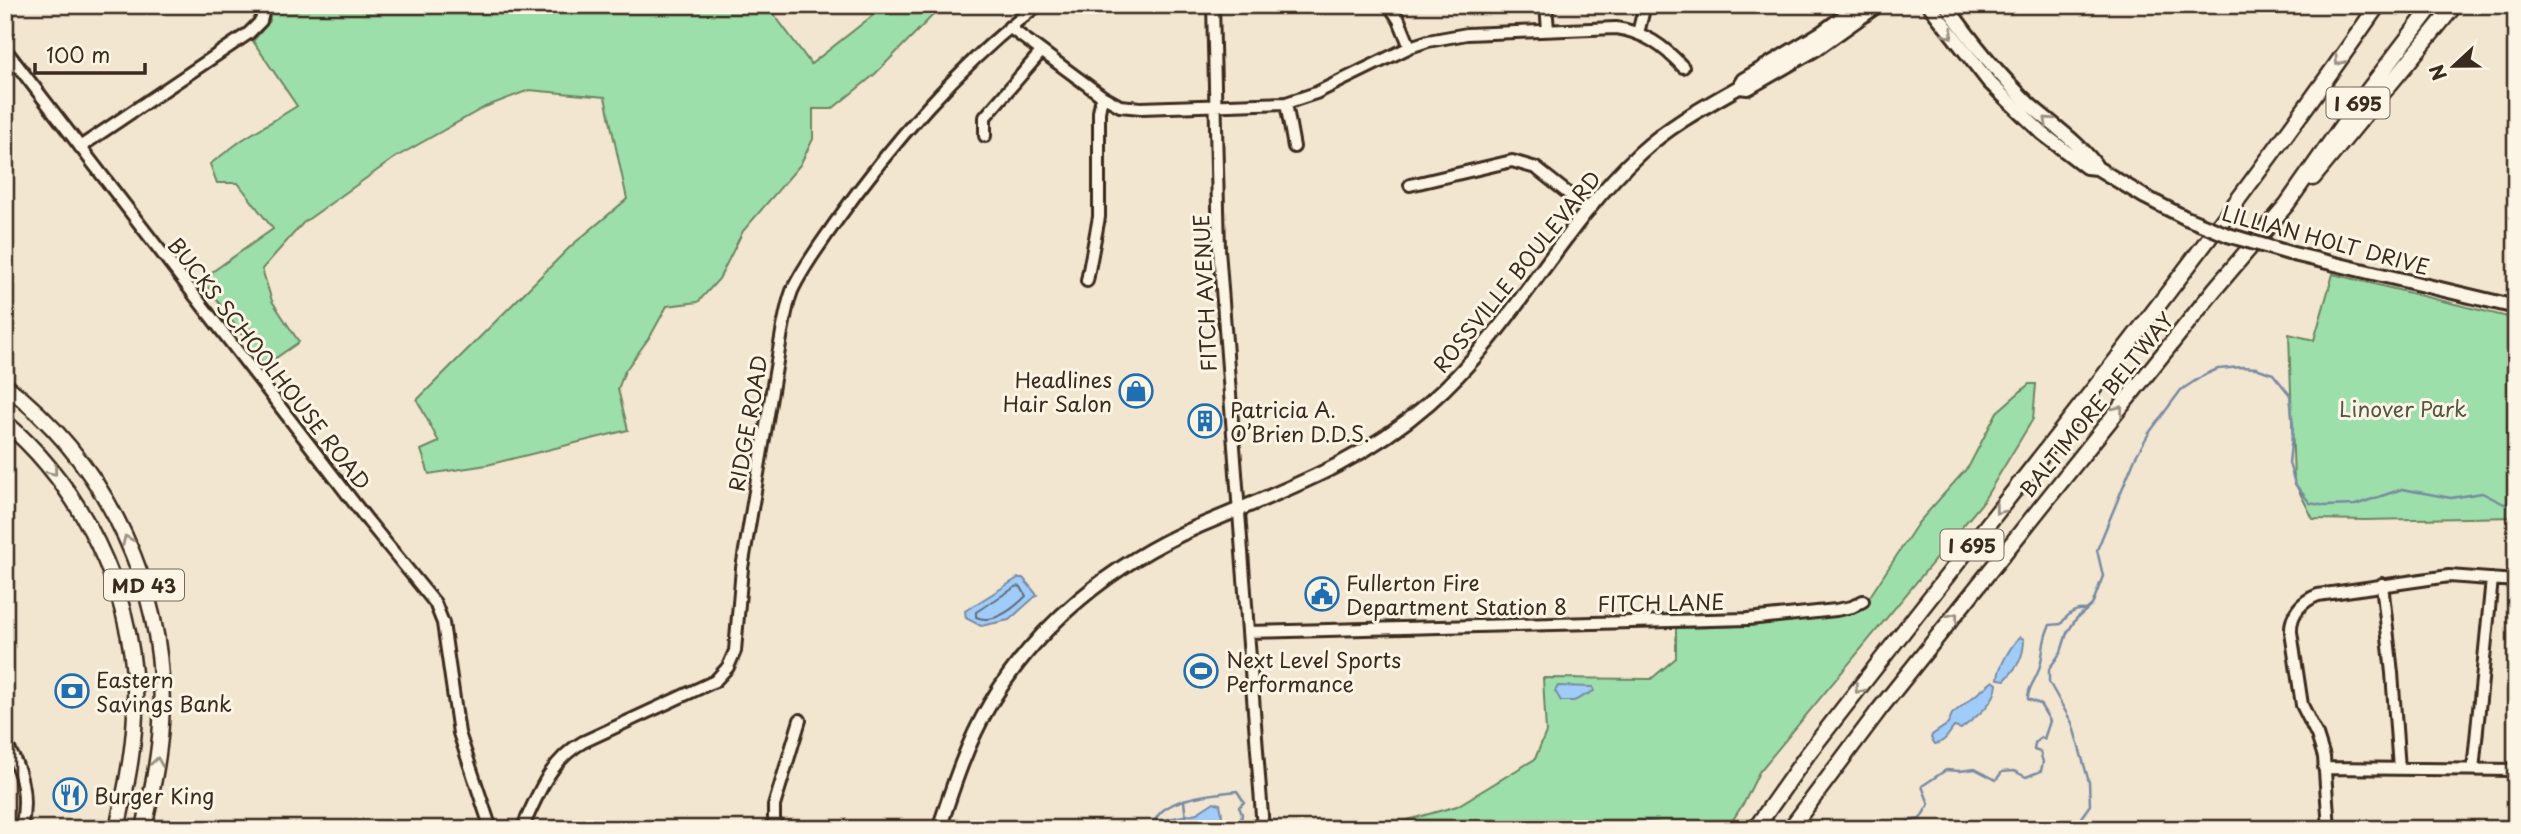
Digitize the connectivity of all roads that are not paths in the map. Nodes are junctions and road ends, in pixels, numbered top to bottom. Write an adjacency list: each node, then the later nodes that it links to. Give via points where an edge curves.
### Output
1 (265, 5): 28 (street, via 261,21 249,33)
2 (1038, 5): 14 (street, RIDGE ROAD)
3 (1213, 5): 26 (street, FITCH AVENUE)
4 (1389, 5): 17 (street)
5 (1546, 5): 15 (street)
6 (1645, 5): 16 (street)
7 (1859, 5): 22 (main road, ROSSVILLE BOULEVARD, via 1743,80)
8 (1878, 5): 22 (main road, ROSSVILLE BOULEVARD, via 1803,57 1748,88)
9 (1929, 5): 24 (main road, LILLIAN HOLT DRIVE, one-way to 24)
10 (1946, 5): 21 (main road, LILLIAN HOLT DRIVE)
11 (2378, 5): 59 (highway, BALTIMORE BELTWAY / I 695, one-way to 59, via 2191,262 1831,723)
12 (2433, 5): 32 (highway, BALTIMORE BELTWAY / I 695)
13 (2455, 5): 32 (highway, via 2318,173)
14 (1009, 27): 19 (street); 55 (street, RIDGE ROAD, via 966,66 880,162 792,292 742,568 735,651 728,667 715,681 568,752 549,773)
15 (1548, 30): 16 (street, via 1600,27); 17 (street, via 1467,34)
16 (1638, 33): 20 (street)
17 (1410, 47): 25 (street)
18 (5, 50): 28 (street, BUCKS SCHOOLHOUSE ROAD)
19 (1041, 52): 23 (street); 27 (street, via 985,117)
20 (1683, 66)
21 (2010, 85): 24 (main road); 30 (main road, LILLIAN HOLT DRIVE, one-way to 21, via 2091,157)
22 (1739, 88): 33 (main road, ROSSVILLE BOULEVARD, via 1648,145)
23 (1102, 96): 26 (street, via 1128,107); 34 (street, via 1099,217)
24 (2001, 96): 30 (main road, LILLIAN HOLT DRIVE, via 2071,156 2086,167)
25 (1286, 103): 26 (street); 29 (street)
26 (1216, 106): 38 (street, FITCH AVENUE, via 1220,249)
27 (985, 136)
28 (80, 147): 54 (street, BUCKS SCHOOLHOUSE ROAD, via 435,603 445,632 459,733)
29 (1294, 147)
30 (2097, 168): 35 (main road, LILLIAN HOLT DRIVE, bridge, via 2144,197 2228,235)
31 (1410, 185): 33 (street, via 1512,161 1536,168)
32 (2287, 204): 44 (highway, BALTIMORE BELTWAY / I 695, one-way to 32)
33 (1589, 210): 38 (main road, ROSSVILLE BOULEVARD, via 1480,351 1427,405 1339,466)
34 (1087, 281)
35 (2516, 307)
36 (5, 385): 53 (highway, MD 43, one-way to 36, via 157,762 162,700 157,644 142,577 120,525 87,470 45,421)
37 (5, 422): 52 (highway, MD 43, one-way to 52, via 62,482 92,530 120,604 135,691 133,735)
38 (1239, 509): 43 (street, FITCH AVENUE); 57 (main road, ROSSVILLE BOULEVARD, via 1125,565 1081,597 1034,643 979,723)
39 (2492, 579): 40 (street); 41 (street, via 2449,576); 49 (street)
40 (2516, 581)
41 (2382, 584): 47 (street, via 2318,595 2301,605 2292,620 2302,705 2320,742); 48 (street)
42 (1863, 601): 43 (street, FITCH LANE, via 1836,610 1748,620)
43 (1248, 632): 58 (street, FITCH AVENUE)
44 (1899, 685): 60 (highway, BALTIMORE BELTWAY / I 695); 61 (highway)
45 (800, 720): 56 (street, via 774,806)
46 (5, 743): 51 (street, via 23,779)
47 (2324, 768): 48 (street); 62 (street)
48 (2399, 769): 49 (street)
49 (2473, 770): 50 (street)
50 (2516, 770)
51 (21, 829)
52 (117, 829)
53 (144, 829)
54 (491, 829)
55 (522, 829)
56 (778, 829)
57 (939, 829)
58 (1263, 829)
59 (1755, 829)
60 (1790, 829)
61 (1800, 829)
62 (2329, 829)

